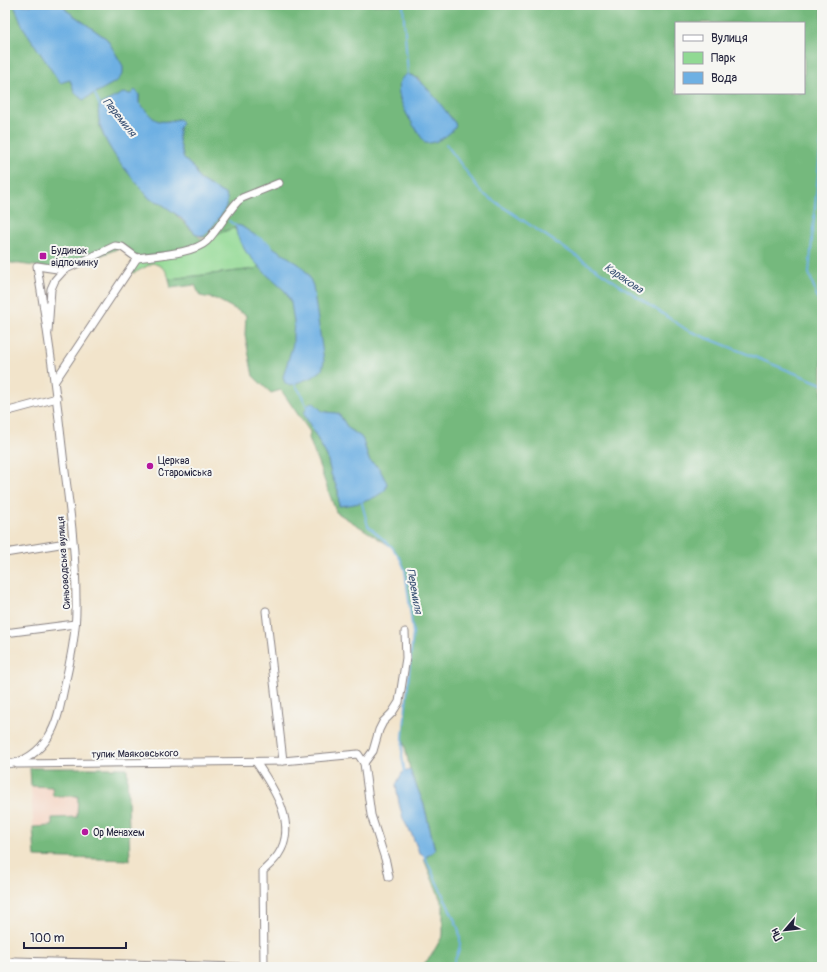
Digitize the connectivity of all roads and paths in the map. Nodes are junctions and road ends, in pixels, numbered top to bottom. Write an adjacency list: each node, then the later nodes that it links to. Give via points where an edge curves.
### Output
1 (279, 183): 2 (street, via 238,201 207,240 198,246 178,252)
2 (137, 258): 3 (street, via 122,247 115,246); 5 (street)
3 (64, 270): 4 (street, Синьоводська вулиця, via 51,289); 4 (street, Синьоводська вулиця, via 37,266)
4 (48, 332): 5 (street, Синьоводська вулиця)
5 (55, 381): 6 (street, Синьоводська вулиця)
6 (57, 398): 7 (street); 8 (street, Синьоводська вулиця)
7 (5, 412)
8 (72, 542): 9 (street); 11 (street, Синьоводська вулиця)
9 (5, 553)
10 (266, 611): 14 (street)
11 (75, 624): 13 (street); 18 (street, Синьоводська вулиця, via 72,655 50,736 36,751)
12 (405, 632): 16 (street, via 406,658 399,702 383,722 373,751)
13 (5, 633)
14 (283, 761): 15 (street, тупик Маяковського); 16 (street, тупик Маяковського, via 358,754)
15 (256, 762): 18 (street, тупик Маяковського); 22 (street, via 278,798 286,832 278,855 263,871)
16 (364, 763): 19 (street, via 371,815)
17 (5, 764): 18 (street, Синьоводська вулиця)
18 (13, 764)
19 (389, 877)
20 (5, 966): 21 (street, via 15,961)
21 (238, 967)
22 (264, 967)

